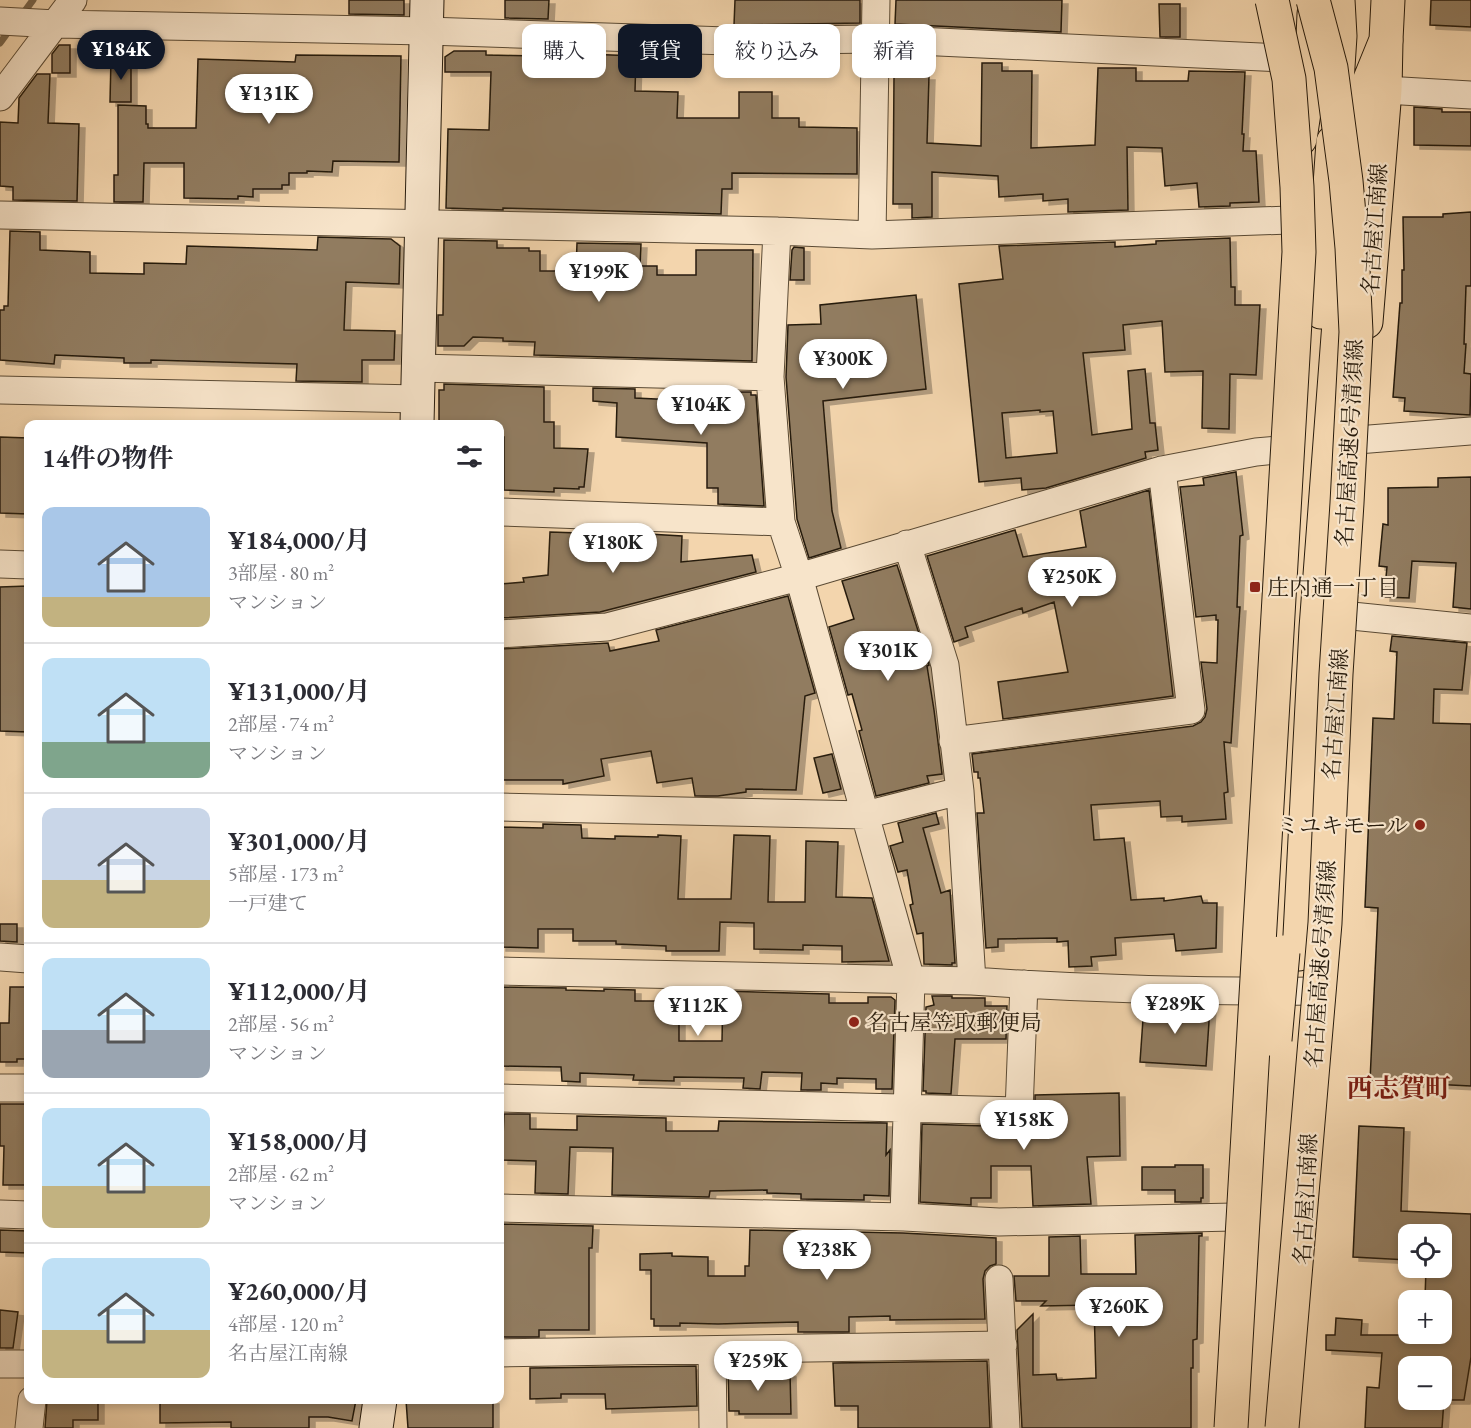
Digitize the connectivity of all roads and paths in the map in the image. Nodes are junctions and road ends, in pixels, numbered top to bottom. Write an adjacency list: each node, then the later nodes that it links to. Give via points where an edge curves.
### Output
1 (13, 0): 9 (street)
2 (73, 0): 10 (street)
3 (876, 0): 11 (street)
4 (1272, 0): 75 (main road, bridge, via 1290,79 1299,252)
5 (1314, 0): 14 (main road); 78 (main road, 名古屋高速6号清須線, bridge, via 1331,68 1346,181 1356,332 1325,923)
6 (1338, 0): 24 (main road)
7 (1388, 0): 16 (main road, 名古屋江南線); 24 (main road, via 1386,40 1353,121)
8 (427, 16): 10 (street); 12 (street, via 727,41); 21 (street)
9 (0, 21): 10 (street)
10 (56, 24): 18 (street)
11 (875, 24)
12 (852, 39)
13 (936, 42): 14 (street)
14 (1312, 59): 20 (main road)
15 (874, 78): 23 (street)
16 (1385, 90): 17 (street); 29 (main road, 名古屋江南線)
17 (1471, 95)
18 (0, 97)
19 (0, 215): 21 (street)
20 (1289, 220): 23 (street); 30 (main road)
21 (422, 224): 22 (street); 27 (street)
22 (777, 231): 23 (street); 25 (street)
23 (872, 235)
24 (1333, 286): 76 (main road, bridge, via 1297,641 1283,952); 77 (main road, via 1291,1130)
25 (770, 377): 27 (street); 33 (street)
26 (0, 390): 27 (street)
27 (418, 397)
28 (1471, 431): 29 (street)
29 (1357, 440): 38 (main road, 名古屋江南線)
30 (1277, 450): 31 (street); 51 (main road)
31 (1162, 470): 34 (street); 41 (street, via 1191,710)
32 (504, 512): 33 (street)
33 (781, 522): 37 (street)
34 (907, 544): 37 (street); 41 (street, via 945,665)
35 (0, 564): 36 (street)
36 (24, 565)
37 (799, 577): 40 (street, via 607,627); 44 (street)
38 (1342, 615): 39 (street); 52 (main road, 名古屋江南線)
39 (1471, 628)
40 (504, 634)
41 (953, 741): 42 (street)
42 (960, 791): 44 (street); 49 (street)
43 (504, 807): 44 (street)
44 (865, 815): 48 (street)
45 (0, 957): 46 (street)
46 (24, 959)
47 (504, 971): 48 (street)
48 (911, 980): 49 (street); 56 (street)
49 (972, 981): 50 (street)
50 (1024, 984): 51 (street); 56 (street, via 1018,1111)
51 (1246, 991): 52 (street); 61 (main road)
52 (1316, 991): 79 (main road, 名古屋江南線, via 1304,1241)
53 (0, 1088): 54 (street)
54 (24, 1088)
55 (504, 1098): 56 (street)
56 (909, 1107): 60 (street)
57 (504, 1209): 60 (street)
58 (0, 1214): 59 (street)
59 (24, 1215)
60 (904, 1217): 61 (street, via 999,1222)
61 (1234, 1217): 74 (main road)
62 (999, 1279): 63 (street)
63 (1003, 1345): 64 (street); 73 (street)
64 (712, 1351): 65 (street); 72 (street)
65 (504, 1353)
66 (0, 1364): 67 (street)
67 (24, 1364)
68 (32, 1404): 70 (street)
69 (379, 1404): 71 (street)
70 (29, 1428)
71 (376, 1428)
72 (713, 1428)
73 (1006, 1428)
74 (1224, 1428)
75 (1232, 1428)
76 (1245, 1428)
77 (1266, 1428)
78 (1282, 1428)
79 (1289, 1428)

